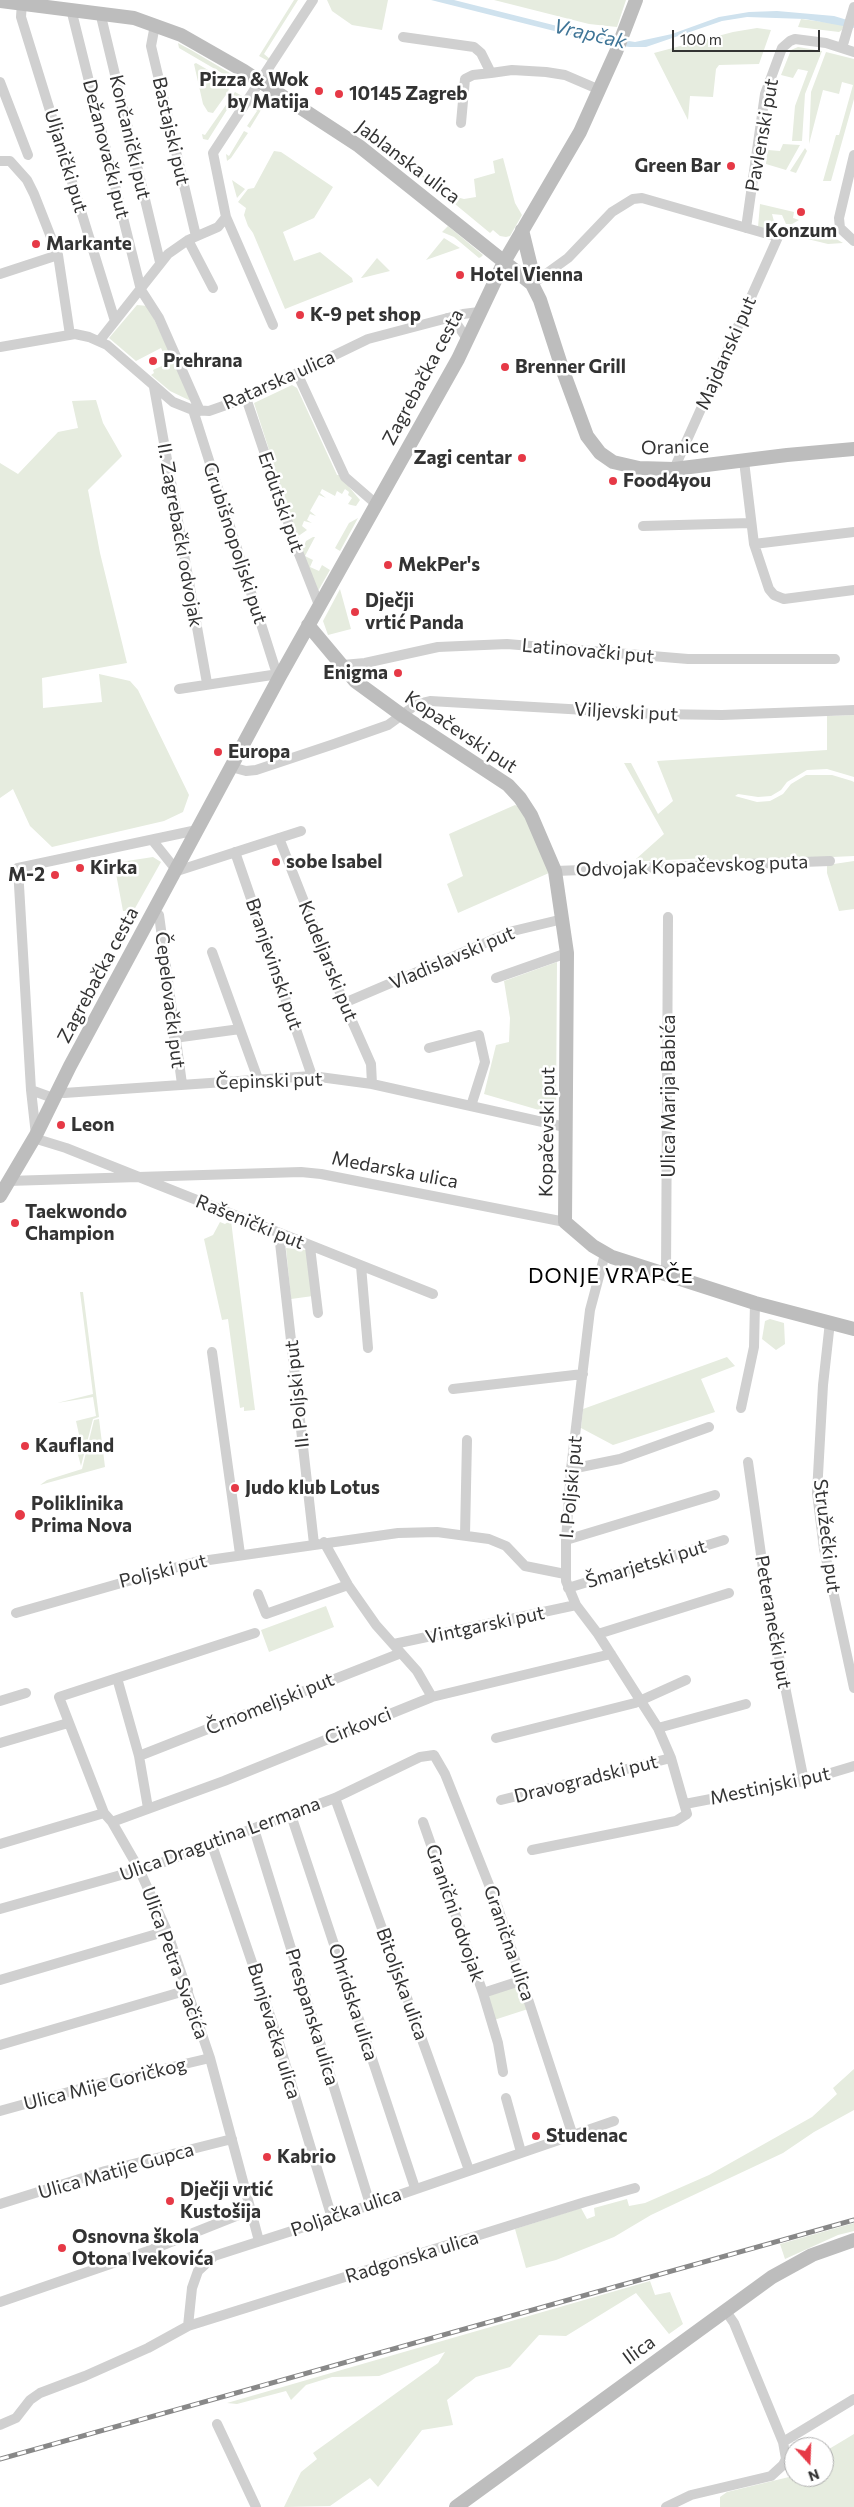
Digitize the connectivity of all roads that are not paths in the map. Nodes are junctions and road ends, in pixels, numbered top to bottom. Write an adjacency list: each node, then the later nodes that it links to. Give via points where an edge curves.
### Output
1 (313, 0): 14 (street)
2 (636, 0): 15 (street, Zagrebačka cesta)
3 (0, 1): 4 (street, Jablanska ulica)
4 (13, 1): 5 (street, Jablanska ulica); 34 (street, Uljanički put, via 22,17)
5 (71, 9): 7 (street, Jablanska ulica); 31 (street, Dežanovački put)
6 (853, 11): 10 (street)
7 (100, 12): 8 (street, Jablanska ulica); 26 (street, Končanički put)
8 (155, 25): 14 (street, Jablanska ulica, via 181,35); 23 (street, Bastajski put, via 151,46)
9 (403, 36): 12 (street, via 474,47 481,53)
10 (842, 48): 11 (street, Pavlenski put); 21 (street, Pavlenski put, via 795,39 782,48 765,94)
11 (854, 52)
12 (491, 73): 15 (street, via 512,70 546,72 565,75); 16 (street, via 465,79)
13 (0, 82): 17 (street)
14 (260, 82): 20 (street, via 213,152); 27 (street, Jablanska ulica, via 359,146)
15 (600, 90): 22 (street, Zagrebačka cesta, via 580,132)
16 (461, 123)
17 (28, 155)
18 (854, 155): 24 (street, via 839,224)
19 (0, 161): 25 (street, via 10,161 32,188)
20 (226, 217): 23 (street, via 218,226); 35 (street)
21 (746, 228): 29 (street, via 642,198 633,199 612,212 568,258); 46 (street, Majdanski put, via 778,237)
22 (522, 230): 27 (street, Zagrebačka cesta); 29 (street, via 533,275)
23 (192, 238): 26 (street); 30 (street, Bastajski put)
24 (854, 241)
25 (58, 255): 28 (street); 36 (street)
26 (160, 262): 31 (street)
27 (504, 262): 29 (street, Oranice); 32 (street, Zagrebačka cesta)
28 (0, 274)
29 (532, 284): 46 (street, Oranice, via 576,408 593,446 622,466)
30 (213, 288)
31 (141, 290): 34 (street); 43 (street, Grubišnopoljski put, via 159,318)
32 (478, 312): 33 (street, Ratarska ulica); 37 (street, Zagrebačka cesta)
33 (447, 318): 37 (street, via 456,323); 40 (street, Ratarska ulica, via 368,340)
34 (115, 321): 38 (street)
35 (273, 325)
36 (70, 335): 38 (street); 39 (street)
37 (467, 338): 47 (street, Zagrebačka cesta)
38 (100, 340): 41 (street)
39 (0, 347)
40 (297, 373): 42 (street, Ratarska ulica); 47 (street, via 345,477)
41 (154, 387): 43 (street, via 173,402); 58 (street, II. Zagrebački odvojak)
42 (246, 398): 43 (street, Ratarska ulica, via 219,408); 53 (street, Erdutski put)
43 (196, 411): 57 (street, Grubišnopoljski put)
44 (854, 449): 45 (street, Oranice)
45 (744, 461): 46 (street, Oranice); 48 (street)
46 (674, 469)
47 (375, 503): 53 (street, Zagrebačka cesta)
48 (750, 523): 49 (street); 51 (street)
49 (643, 526)
50 (854, 532): 51 (street)
51 (754, 544): 52 (street, via 774,595 784,599)
52 (854, 590)
53 (319, 605): 54 (street, Zagrebačka cesta)
54 (308, 625): 56 (street, Kopačevski put); 57 (street, Zagrebačka cesta)
55 (835, 659): 56 (street, Latinovački put, via 688,659 507,644 438,647)
56 (343, 665): 61 (street, Kopačevski put, via 356,681)
57 (280, 676): 58 (street); 62 (street, Zagrebačka cesta)
58 (207, 683): 59 (street)
59 (179, 689)
60 (854, 710): 61 (street, Viljevski put, via 655,714 430,701 417,704)
61 (403, 716): 62 (street, via 388,725 256,770); 70 (street, Kopačevski put, via 508,785 531,815)
62 (231, 767): 63 (street, Zagrebačka cesta)
63 (197, 830): 66 (street, Zagrebačka cesta); 69 (street, Zagrebačka cesta)
64 (301, 831): 65 (street)
65 (279, 838): 67 (street); 77 (street, Kudeljarski put)
66 (153, 841): 69 (street); 85 (street, Zagrebačka cesta, via 18,868)
67 (235, 852): 69 (street); 81 (street, Branjevinski put)
68 (830, 861): 70 (street, Odvojak Kopačevskog puta)
69 (176, 871): 86 (street, Zagrebačka cesta)
70 (555, 871): 73 (street, Kopačevski put)
71 (159, 915): 79 (street, Čepelovački put)
72 (668, 917): 98 (street, Ulica Marija Babića)
73 (563, 919): 75 (street, Kopačevski put); 77 (street, Vladislavski put, via 513,931)
74 (212, 952): 78 (street)
75 (567, 953): 76 (street); 88 (street, Kopačevski put)
76 (496, 978)
77 (344, 1003): 84 (street, Kudeljarski put, via 371,1064)
78 (240, 1029): 79 (street); 82 (street)
79 (174, 1038): 83 (street, Čepelovački put)
80 (429, 1048): 87 (street, via 479,1035 485,1062)
81 (312, 1076): 82 (street, Čepinski put); 84 (street, Čepinski put)
82 (258, 1079): 83 (street, Čepinski put)
83 (182, 1084): 86 (street, Čepinski put)
84 (372, 1084): 87 (street, Čepinski put)
85 (31, 1090): 86 (street); 89 (street, Zagrebačka cesta)
86 (56, 1094): 89 (street, Zagrebačka cesta)
87 (471, 1106): 88 (street, Čepinski put)
88 (565, 1127): 93 (street, Kopačevski put)
89 (36, 1134): 90 (street, Rašenički put, via 40,1140); 91 (street, Zagrebačka cesta)
90 (138, 1178): 91 (street, Medarska ulica); 93 (street, Medarska ulica, via 321,1174); 94 (street, Rašenički put)
91 (8, 1180): 92 (street, Zagrebačka cesta)
92 (0, 1196)
93 (564, 1222): 96 (street, Medarska ulica)
94 (279, 1234): 95 (street, Rašenički put); 117 (street, II. Poljski put)
95 (310, 1247): 97 (street, Rašenički put); 101 (street)
96 (605, 1254): 98 (street, Medarska ulica); 106 (street, I. Poljski put, via 590,1310)
97 (361, 1266): 99 (street, Rašenički put); 104 (street)
98 (666, 1276): 100 (street, Medarska ulica)
99 (433, 1294)
100 (755, 1303): 102 (street, Medarska ulica); 108 (street, via 754,1347)
101 (318, 1313)
102 (830, 1322): 103 (street, Medarska ulica); 132 (street, Stružečki put, via 817,1493 824,1549)
103 (854, 1329)
104 (368, 1348)
105 (212, 1352): 118 (street)
106 (583, 1374): 107 (street); 112 (street, I. Poljski put)
107 (453, 1389)
108 (741, 1408)
109 (709, 1427): 112 (street, via 620,1459)
110 (467, 1440): 114 (street)
111 (748, 1462): 146 (street, Peteranečki put, via 767,1597)
112 (571, 1469): 115 (street, I. Poljski put)
113 (715, 1496): 115 (street)
114 (465, 1535): 117 (street, via 398,1533); 119 (street, via 502,1543 526,1566)
115 (566, 1540): 119 (street, I. Poljski put)
116 (724, 1540): 121 (street, Šmarjetski put)
117 (319, 1543): 118 (street, Poljski put); 120 (street, II. Poljski put)
118 (240, 1554): 125 (street, Poljski put, via 137,1576)
119 (565, 1574): 121 (street, I. Poljski put)
120 (348, 1585): 123 (street, via 266,1614); 128 (street, II. Poljski put)
121 (568, 1588): 124 (street, I. Poljski put)
122 (729, 1593): 127 (street)
123 (258, 1594)
124 (576, 1605): 127 (street, I. Poljski put); 128 (street, Vintgarski put)
125 (16, 1613)
126 (256, 1633): 130 (street)
127 (598, 1634): 129 (street, I. Poljski put)
128 (397, 1649): 134 (street, II. Poljski put, via 417,1671); 143 (street, Črnomeljski put)
129 (610, 1654): 134 (street, Cirkovci); 135 (street, I. Poljski put)
130 (117, 1678): 138 (street, Ulica Petra Svačića, via 59,1697); 143 (street)
131 (686, 1680): 135 (street)
132 (854, 1688)
133 (26, 1692): 136 (street)
134 (432, 1697): 150 (street, Cirkovci)
135 (640, 1700): 139 (street, I. Poljski put); 140 (street)
136 (0, 1702)
137 (746, 1704): 139 (street)
138 (68, 1723): 141 (street); 151 (street, Ulica Petra Svačića)
139 (658, 1728): 144 (street, I. Poljski put)
140 (496, 1738)
141 (0, 1743)
142 (434, 1755): 147 (street, Ulica Dragutina Lermana, via 420,1757); 163 (street, Granična ulica, via 456,1800)
143 (139, 1756): 150 (street)
144 (671, 1758): 148 (street, Dravogradski put); 149 (street, I. Poljski put)
145 (854, 1766): 146 (street, Mestinjski put)
146 (804, 1781): 149 (street, Mestinjski put)
147 (335, 1798): 152 (street, Ulica Dragutina Lermana); 175 (street, Bitoljska ulica)
148 (501, 1800)
149 (685, 1804): 158 (street, via 686,1814 676,1821)
150 (148, 1808): 153 (street, Cirkovci)
151 (104, 1813): 153 (street, Ulica Petra Svačića); 156 (street)
152 (291, 1815): 155 (street, Ulica Dragutina Lermana); 176 (street, Ohridska ulica)
153 (112, 1822): 159 (street, Ulica Petra Svačića)
154 (423, 1822): 165 (street, Granični odvojak)
155 (254, 1829): 157 (street, Ulica Dragutina Lermana); 179 (street, Prespanska ulica)
156 (0, 1844)
157 (212, 1844): 159 (street, Ulica Dragutina Lermana); 181 (street, Bunjevačka ulica, via 272,2021)
158 (532, 1850)
159 (138, 1869): 160 (street, Ulica Dragutina Lermana); 161 (street, Ulica Petra Svačića)
160 (0, 1910)
161 (167, 1931): 162 (street); 164 (street, Ulica Petra Svačića)
162 (0, 1980)
163 (523, 1980): 165 (street, Granični odvojak); 172 (street, Granična ulica)
164 (188, 1990): 166 (street); 167 (street, Ulica Petra Svačića)
165 (483, 1994): 168 (street, via 498,2043)
166 (0, 2044)
167 (210, 2058): 170 (street, Ulica Mije Goričkog); 173 (street, Ulica Petra Svačića)
168 (502, 2072)
169 (506, 2098): 174 (street)
170 (0, 2111)
171 (614, 2121): 172 (street, Poljačka ulica)
172 (573, 2136): 174 (street, Poljačka ulica)
173 (232, 2139): 178 (street, Ulica Matije Gupca, via 106,2171); 180 (street, Ulica Petra Svačića)
174 (521, 2152): 175 (street, Poljačka ulica)
175 (469, 2170): 176 (street, Poljačka ulica)
176 (415, 2188): 179 (street, Poljačka ulica)
177 (635, 2188): 186 (street, Radgonska ulica)
178 (0, 2204)
179 (370, 2204): 181 (street, Poljačka ulica)
180 (251, 2210): 183 (street, Ulica Petra Svačića); 184 (street, via 148,2251)
181 (332, 2218): 183 (street, Poljačka ulica)
182 (854, 2240): 185 (street, Ilica, via 790,2267)
183 (259, 2241): 186 (street, Poljačka ulica, via 214,2256 202,2265 192,2288)
184 (0, 2302)
185 (725, 2310): 190 (street, via 734,2323); 192 (street, Ilica)
186 (188, 2326): 189 (street, via 140,2351 40,2393 16,2418)
187 (854, 2399): 190 (street)
188 (217, 2424): 191 (street)
189 (0, 2425)
190 (783, 2442): 193 (street, via 786,2459 771,2476 691,2495)
191 (256, 2507)
192 (456, 2507)
193 (666, 2507)

